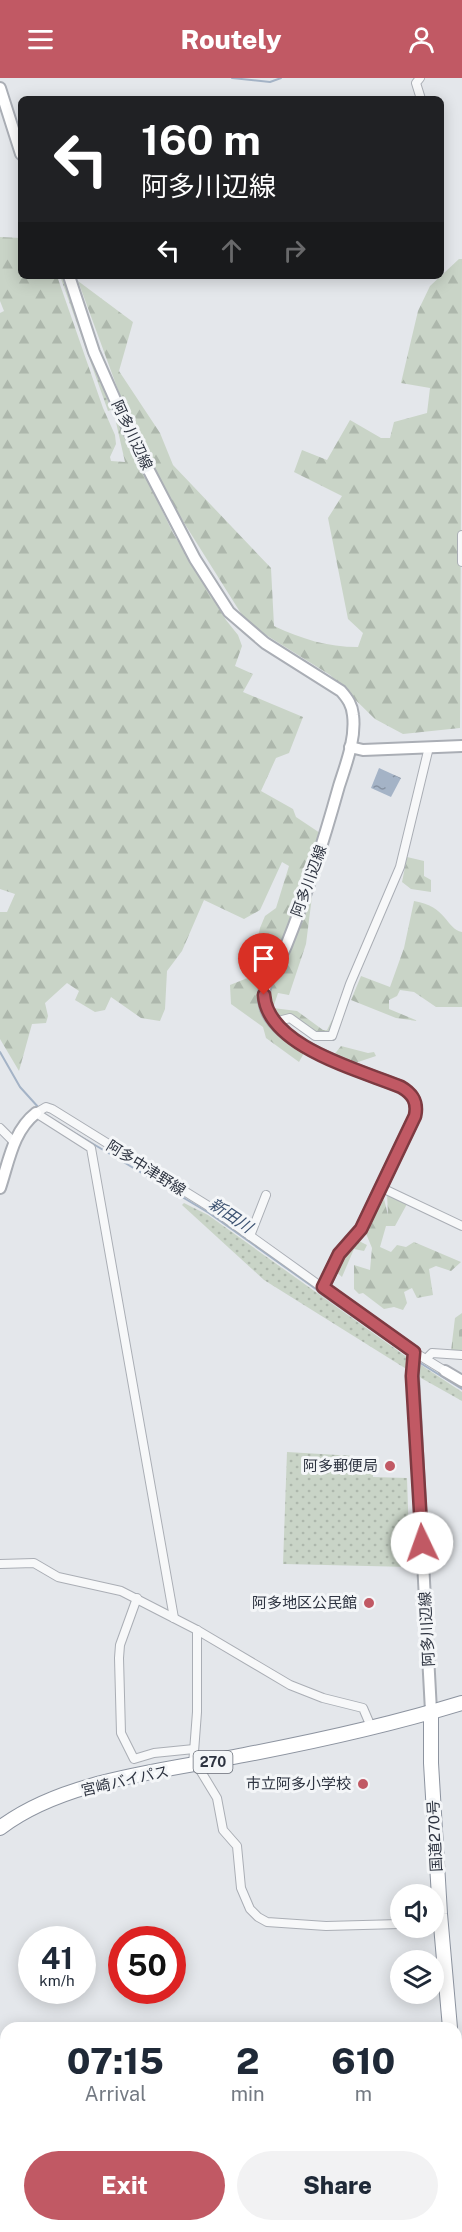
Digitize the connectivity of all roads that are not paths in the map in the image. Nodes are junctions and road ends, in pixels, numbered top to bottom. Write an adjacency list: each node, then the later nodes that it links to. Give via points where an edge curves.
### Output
1 (420, 78): 3 (street, via 416,83)
2 (0, 88): 4 (main road)
3 (420, 96)
4 (18, 134)
5 (70, 279): 9 (main road, 阿多川辺線, via 94,352 132,438 195,559 240,623 350,701 354,716)
6 (462, 535): 7 (street)
7 (462, 562)
8 (462, 746): 10 (main road)
9 (351, 747): 10 (main road); 11 (main road, 阿多川辺線, via 323,843 285,948 265,988 266,1009)
10 (429, 747): 11 (street, via 396,878 332,1036 315,1036 290,1018)
11 (274, 1022): 16 (main road, via 309,1050 401,1087 414,1098 415,1116)
12 (40, 1111): 14 (main road, via 28,1119); 19 (street, 阿多中津野線, via 52,1109); 28 (street, via 91,1148)
13 (0, 1128): 14 (street)
14 (14, 1142): 15 (main road)
15 (0, 1188)
16 (382, 1188): 18 (street); 20 (main road, via 361,1229 339,1254)
17 (266, 1195): 19 (street)
18 (462, 1226)
19 (250, 1236): 20 (street, 阿多中津野線)
20 (323, 1287): 22 (main road)
21 (462, 1355): 23 (street, via 432,1353)
22 (414, 1356): 23 (street); 31 (main road, 阿多川辺線)
23 (426, 1359): 24 (street)
24 (445, 1371): 25 (main road)
25 (462, 1381)
26 (0, 1564): 27 (street, via 34,1563 58,1577 102,1585)
27 (136, 1598): 28 (street); 33 (street, via 120,1645 121,1733 134,1759)
28 (174, 1618): 29 (street)
29 (197, 1630): 32 (street, via 306,1692 363,1708); 33 (street)
30 (462, 1703): 31 (highway, 270)
31 (431, 1711): 32 (highway, 宮崎バイパス / 270); 36 (highway, 国道270号)
32 (372, 1729): 34 (highway, 宮崎バイパス / 270)
33 (194, 1749): 34 (street)
34 (195, 1765): 35 (highway, 宮崎バイパス / 270, via 68,1794 31,1809); 37 (street, via 217,1798 223,1830 237,1846 241,1888 258,1917 267,1922 327,1926)
35 (0, 1828)
36 (436, 1884)
37 (390, 1924)
38 (439, 1938): 39 (highway, 国道270号)
39 (449, 2022)

